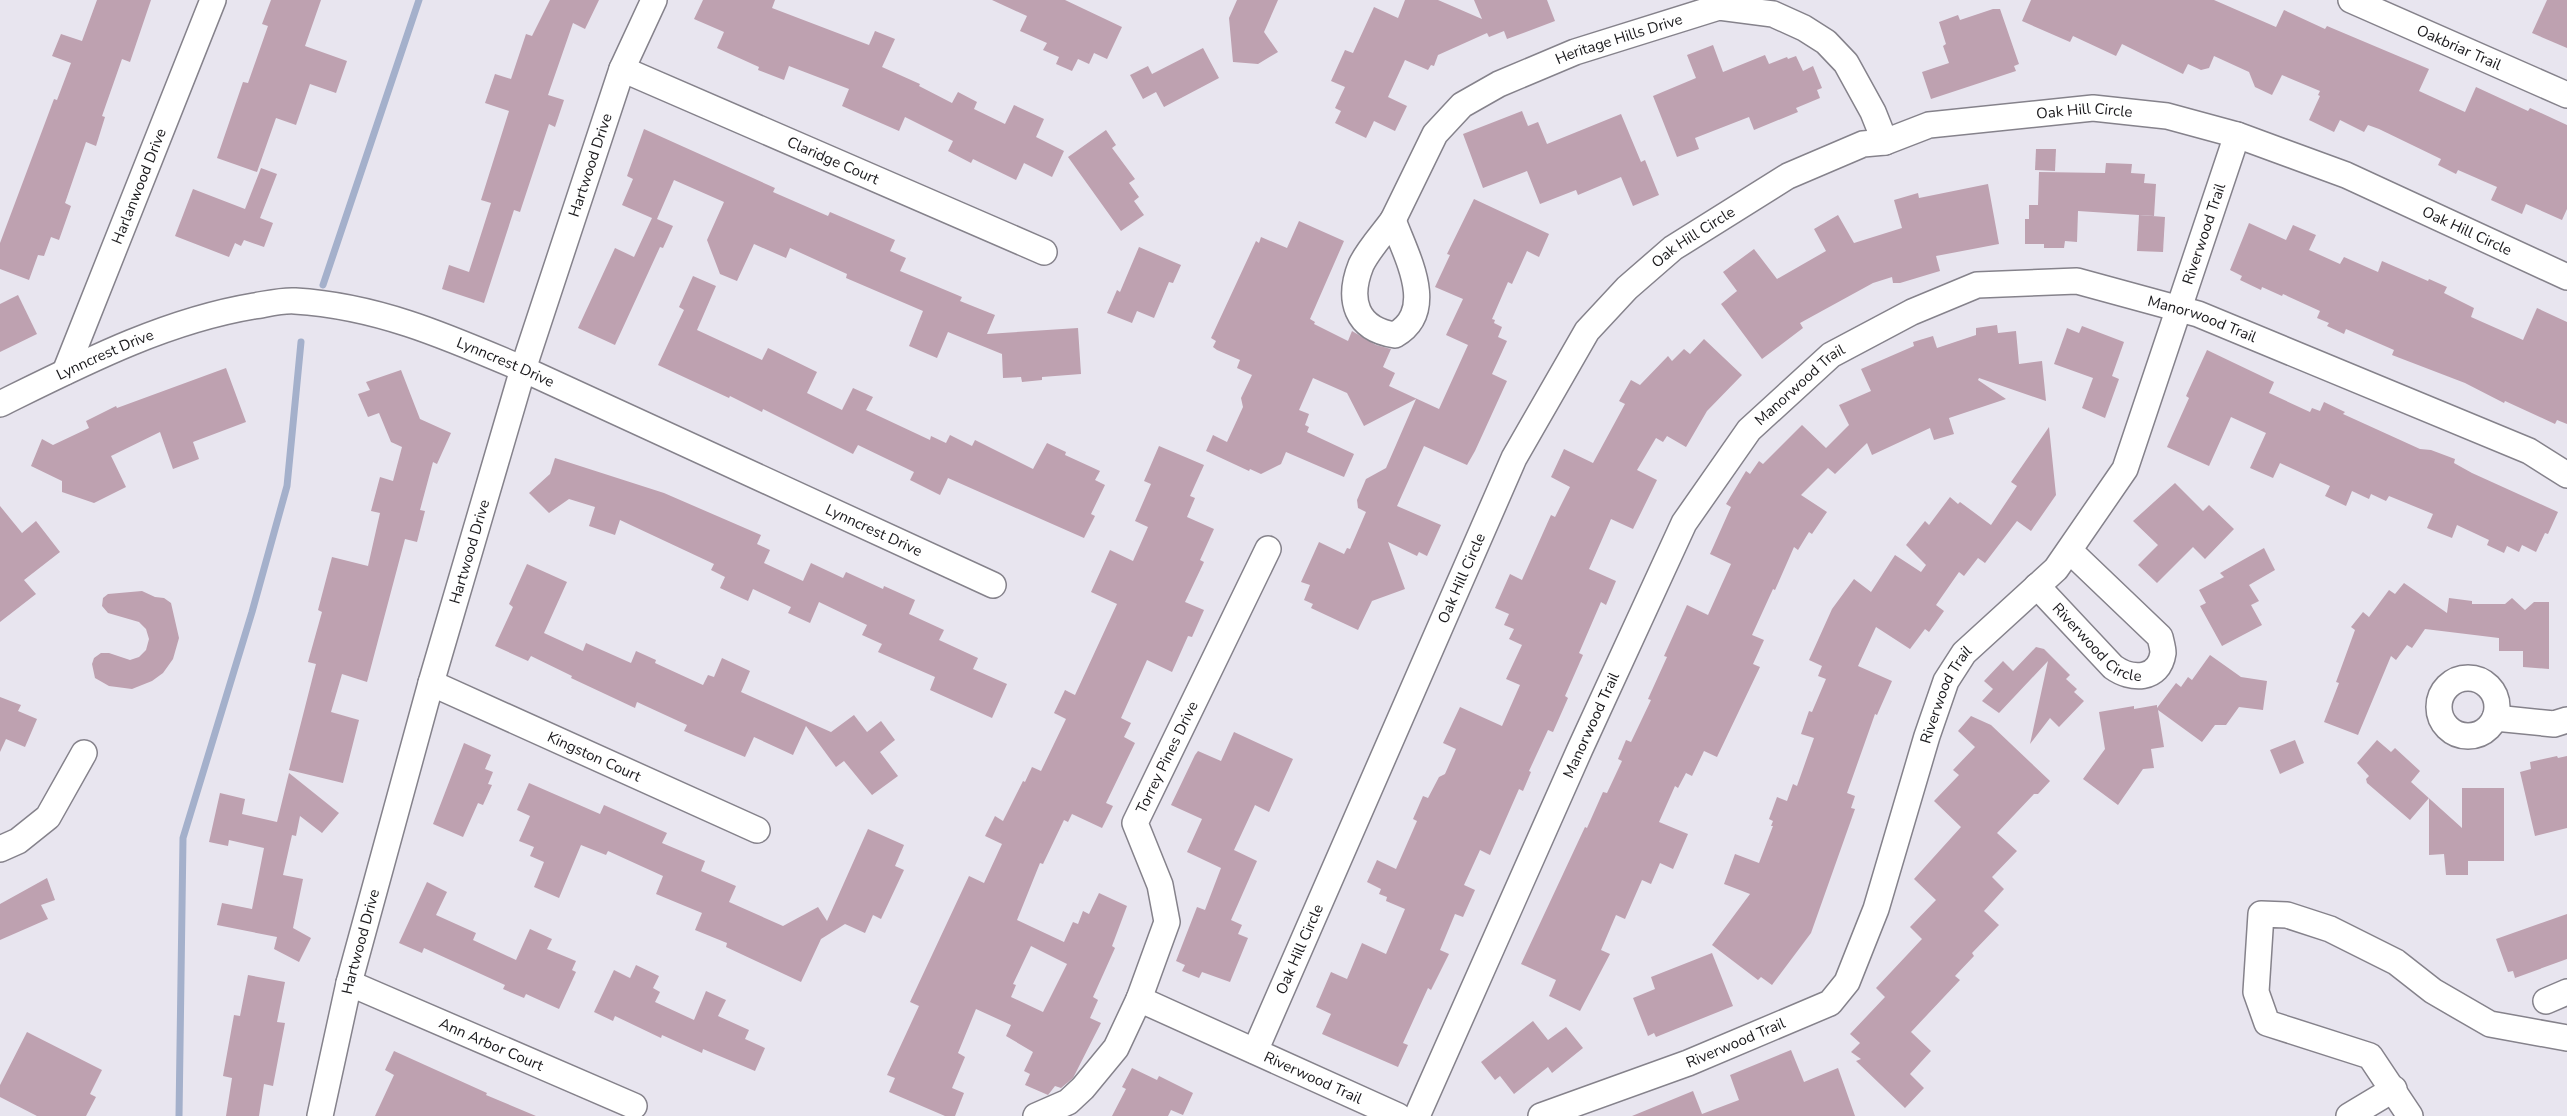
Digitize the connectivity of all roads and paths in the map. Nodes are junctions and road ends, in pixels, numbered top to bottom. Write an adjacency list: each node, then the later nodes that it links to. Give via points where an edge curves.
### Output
1 (213, 0): 14 (street, Harlanwood Drive)
2 (654, 0): 5 (street, Hartwood Drive)
3 (2351, 0): 6 (street, Oakbriar Trail)
4 (1718, 3): 8 (street, Heritage Hills Drive, via 1773,14 1826,42 1846,63 1873,112); 9 (street, Heritage Hills Drive, via 1575,52 1499,84 1462,105 1435,134)
5 (622, 69): 10 (street, Claridge Court); 13 (street, Hartwood Drive)
6 (2567, 95)
7 (2237, 135): 8 (street, Oak Hill Circle, via 2167,116 2093,108 1929,125); 11 (street, Oak Hill Circle, via 2346,175); 12 (street, Riverwood Trail)
8 (1885, 142): 30 (street, Oak Hill Circle, via 1863,144 1788,176 1674,248 1627,288 1587,331 1514,458)
9 (1393, 220)
10 (1044, 252)
11 (2567, 277)
12 (2179, 309): 16 (street, Manorwood Trail, via 2198,314 2528,451); 18 (street, Riverwood Trail, via 2125,469); 36 (street, Manorwood Trail, via 2077,281 1977,285 1912,312 1831,355 1749,430 1684,523)
13 (523, 369): 14 (street, Lynncrest Drive, via 444,335 361,308 293,300 222,311 146,336); 19 (street, Lynncrest Drive); 21 (street, Hartwood Drive)
14 (65, 372): 15 (street, Lynncrest Drive)
15 (0, 404)
16 (2567, 475)
17 (1268, 549): 28 (street, Torrey Pines Drive, via 1135,824 1160,885 1167,922)
18 (2070, 551): 20 (street, Riverwood Trail); 20 (street, Riverwood Circle, via 2160,637 2163,653 2159,665 2149,674 2136,678 2124,675)
19 (993, 585)
20 (2037, 586): 37 (street, Riverwood Trail, via 1964,653 1946,681 1876,909 1847,982 1830,1003 1688,1063)
21 (431, 683): 25 (street, Kingston Court); 27 (street, Hartwood Drive)
22 (2495, 718): 23 (street, via 2554,724)
23 (2567, 720)
24 (84, 753): 26 (street, via 48,817 18,842)
25 (757, 830)
26 (0, 849)
27 (349, 983): 32 (street, Ann Arbor Court); 33 (street, Hartwood Drive)
28 (1139, 999): 30 (street); 34 (street, Torrey Pines Drive, via 1116,1048 1083,1088 1068,1102)
29 (2567, 1038): 31 (street, via 2490,1024 2434,992 2396,962 2330,929 2287,916 2261,914 2256,992 2267,1023 2370,1056)
30 (1255, 1050): 35 (street, Riverwood Trail)
31 (2394, 1089): 38 (street); 39 (street)
32 (634, 1106)
33 (320, 1116)
34 (1036, 1116)
35 (1398, 1116)
36 (1417, 1116)
37 (1541, 1116)
38 (2349, 1116)
39 (2410, 1116)

